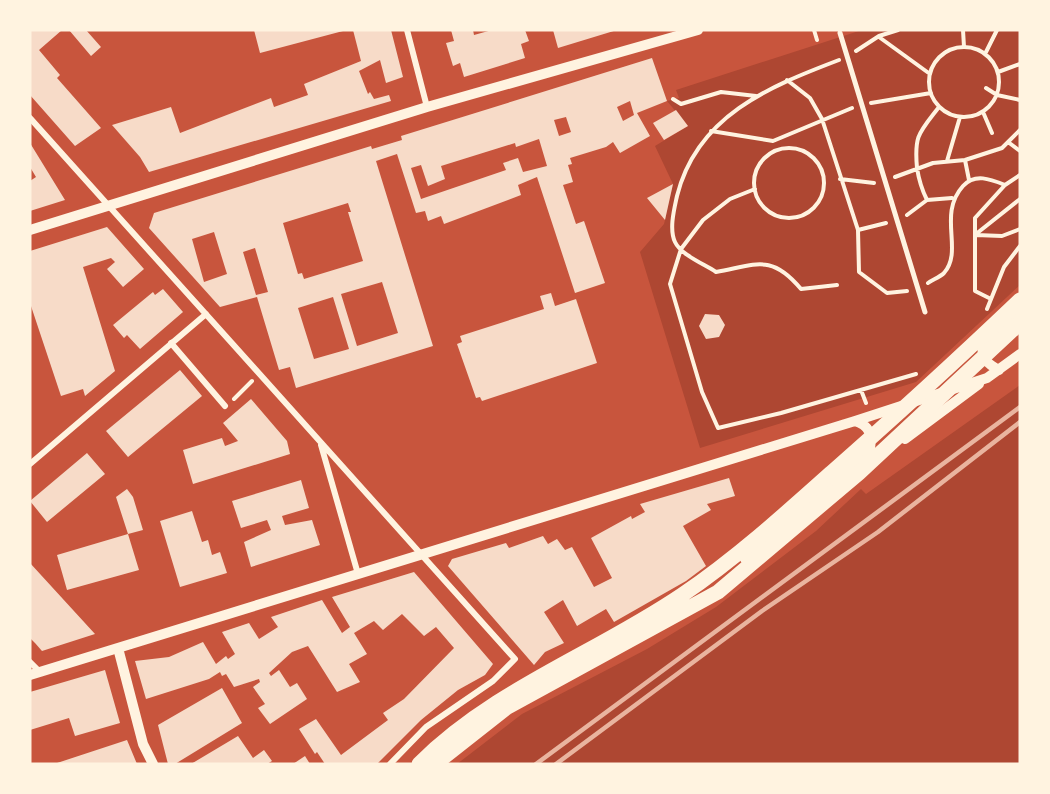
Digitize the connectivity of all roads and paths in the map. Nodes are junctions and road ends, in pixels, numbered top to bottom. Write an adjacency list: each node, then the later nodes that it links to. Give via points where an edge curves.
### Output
1 (406, 30): 24 (street)
2 (698, 30): 24 (street)
3 (814, 30): 9 (path)
4 (898, 30): 8 (path)
5 (963, 30): 10 (path)
6 (997, 30): 11 (path)
7 (840, 33): 12 (street)
8 (879, 36): 12 (path); 15 (path)
9 (817, 40)
10 (964, 47): 11 (path); 15 (path, via 943,54)
11 (985, 54): 14 (path)
12 (847, 57): 16 (path); 23 (street)
13 (1020, 64): 14 (path)
14 (998, 72): 19 (path)
15 (930, 74): 18 (path)
16 (787, 80): 20 (path); 29 (path, via 810,98)
17 (986, 88): 19 (path)
18 (931, 93): 23 (path); 25 (path)
19 (997, 94): 22 (path); 26 (path)
20 (757, 96): 21 (path, via 721,92 681,104); 31 (path)
21 (673, 99)
22 (1020, 100)
23 (862, 104): 29 (path); 43 (street)
24 (427, 107): 49 (street)
25 (939, 107): 27 (path); 39 (path, via 915,142)
26 (983, 112): 27 (path); 32 (path)
27 (960, 117): 37 (path)
28 (30, 118): 49 (street)
29 (822, 119): 33 (path); 41 (path)
30 (1020, 130): 34 (path)
31 (710, 131): 33 (path); 56 (path, via 680,184 672,220 675,241)
32 (993, 133)
33 (773, 141): 35 (path)
34 (1008, 142): 36 (path); 38 (path, via 1002,148)
35 (778, 149): 45 (path, via 760,163); 45 (path, via 801,149 818,163 825,184 817,204 797,217 786,218 764,207)
36 (1020, 151)
37 (947, 160): 38 (path); 39 (path)
38 (965, 160): 42 (path)
39 (918, 168): 43 (path); 48 (path, via 919,184)
40 (1020, 175): 44 (path)
41 (839, 179): 43 (path); 53 (path)
42 (969, 180): 44 (path, via 987,177); 46 (path)
43 (885, 181): 50 (street)
44 (1005, 185): 54 (path, via 975,218)
45 (755, 189): 56 (path, via 730,199 703,220)
46 (952, 198): 48 (path); 58 (path, via 952,253 944,273)
47 (1020, 199): 54 (path)
48 (927, 200): 50 (path)
49 (108, 206): 52 (street); 64 (street)
50 (896, 220): 53 (path); 58 (street)
51 (1020, 229): 54 (path, via 1002,236)
52 (30, 230)
53 (858, 230): 58 (path, via 859,272 887,293)
54 (975, 235): 59 (path, via 975,291)
55 (1020, 246): 59 (path)
56 (681, 249): 57 (path, via 716,272 762,264 777,266 801,289); 71 (path, via 670,284 702,392 718,428)
57 (837, 285)
58 (918, 289): 63 (street)
59 (989, 298): 61 (path)
60 (1020, 300): 74 (main road)
61 (987, 309)
62 (1020, 311): 68 (street, via 982,346)
63 (925, 312)
64 (206, 314): 66 (street); 70 (street)
65 (1020, 323): 68 (main road)
66 (171, 343): 75 (street); 79 (street)
67 (1020, 354): 69 (street)
68 (983, 356): 69 (street); 73 (main road)
69 (999, 370): 72 (street)
70 (260, 375): 75 (path); 78 (street)
71 (915, 375)
72 (987, 378): 73 (street); 80 (street)
73 (945, 391): 74 (street); 80 (main road)
74 (913, 402): 76 (street); 77 (main road)
75 (225, 406)
76 (855, 421): 77 (street, via 868,429); 81 (street)
77 (872, 437): 83 (street, via 870,449 746,559); 89 (main road, via 732,559 681,596 478,713)
78 (320, 442): 81 (street); 82 (street)
79 (30, 464)
80 (859, 473): 83 (main road)
81 (421, 555): 82 (street); 88 (street, via 515,659 493,681 426,727)
82 (358, 574): 84 (street)
83 (718, 592): 90 (main road, via 506,708)
84 (118, 648): 86 (street); 87 (street, via 143,744)
85 (30, 662): 86 (street)
86 (35, 674)
87 (153, 764)
88 (390, 764)
89 (419, 764)
90 (435, 764)

